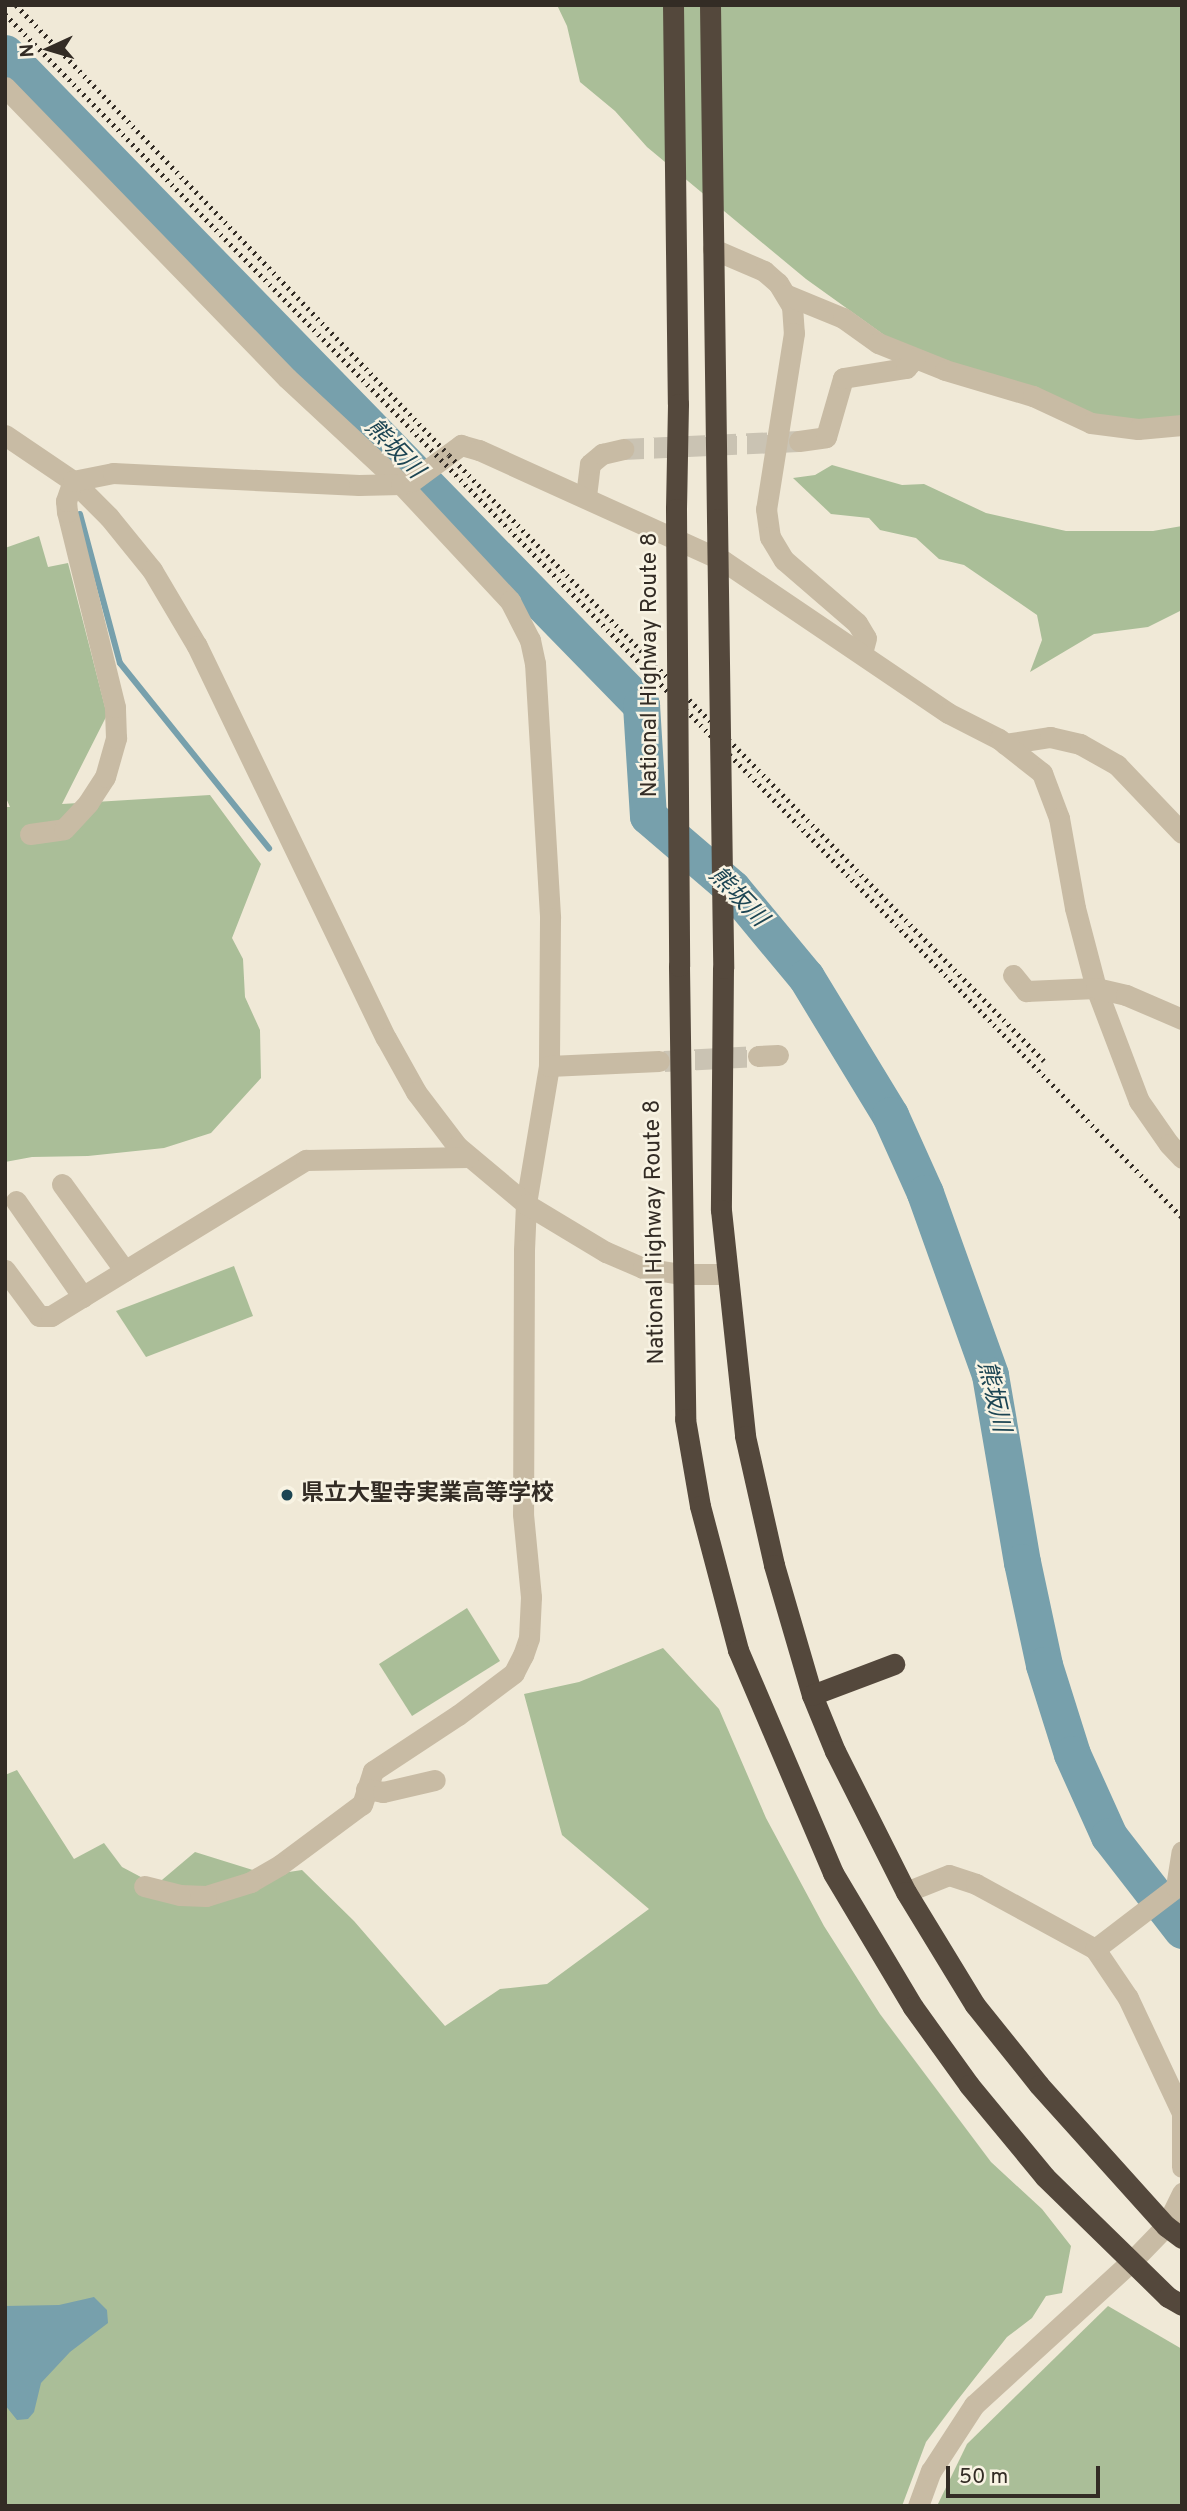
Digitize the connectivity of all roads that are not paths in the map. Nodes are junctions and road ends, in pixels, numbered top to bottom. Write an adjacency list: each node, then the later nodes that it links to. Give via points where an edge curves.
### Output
1 (673, 5): 30 (highway, National Highway Route 8, bridge)
2 (710, 5): 4 (highway)
3 (5, 86): 11 (street, via 287,378)
4 (713, 249): 5 (street, via 764,271); 31 (highway, bridge, via 723,968 721,1210)
5 (787, 295): 6 (street, via 844,318 878,343); 14 (street, via 794,333 769,475 766,509 771,537 784,560 857,623 866,638)
6 (915, 358): 7 (street, via 1033,396 1091,423 1138,429); 9 (street, via 906,368 843,378 826,437)
7 (1182, 425)
8 (5, 435): 12 (street)
9 (799, 442)
10 (623, 449): 13 (street, via 602,454 590,464)
11 (413, 479): 12 (street, via 359,485 113,472); 13 (street, via 461,445); 22 (street, via 510,601 530,640 550,918)
12 (73, 481): 17 (street, via 67,512 115,707 116,738 105,777 89,803 64,830); 23 (street, via 118,528 165,591 197,646 386,1038 416,1092)
13 (586, 496): 14 (street, via 722,560)
14 (862, 653): 15 (street, via 948,713)
15 (1005, 744): 16 (street, via 1050,737 1080,744 1117,765); 19 (street, via 1042,773 1059,818 1075,908)
16 (1182, 833)
17 (30, 834)
18 (1013, 975): 19 (street, via 1026,991)
19 (1096, 988): 20 (street, via 1126,995); 24 (street, via 1139,1101)
20 (1182, 1019)
21 (659, 1061): 22 (street)
22 (549, 1066): 27 (street)
23 (468, 1157): 27 (street); 29 (street, via 306,1160)
24 (1182, 1158)
25 (62, 1184): 29 (street)
26 (16, 1200): 32 (street)
27 (526, 1204): 30 (street, via 606,1252 643,1268); 35 (street, via 522,1457 531,1597 529,1638 514,1673)
28 (5, 1270): 32 (street, via 39,1316 51,1316)
29 (125, 1271): 32 (street)
30 (682, 1274): 31 (street); 44 (highway, National Highway Route 8, via 685,1419 718,1581 754,1691 833,1873 913,2007 969,2085 1045,2177)
31 (727, 1274): 34 (highway, via 745,1436 777,1577)
32 (83, 1297)
33 (894, 1664): 34 (highway)
34 (812, 1695): 39 (highway)
35 (370, 1780): 36 (street, via 383,1792); 38 (street, via 362,1804 251,1882 206,1896)
36 (435, 1780)
37 (1182, 1851): 40 (street, via 1176,1887)
38 (144, 1886)
39 (906, 1892): 40 (street, via 949,1875 976,1884); 43 (highway, via 983,2015 1039,2085)
40 (1095, 1949): 41 (street, via 1128,1998 1182,2113)
41 (1182, 2167)
42 (1182, 2193): 43 (street)
43 (1174, 2232): 44 (street)
44 (1133, 2260): 45 (highway, National Highway Route 8, via 1168,2297); 46 (street, via 974,2405 931,2470)
45 (1182, 2305)
46 (918, 2506)

